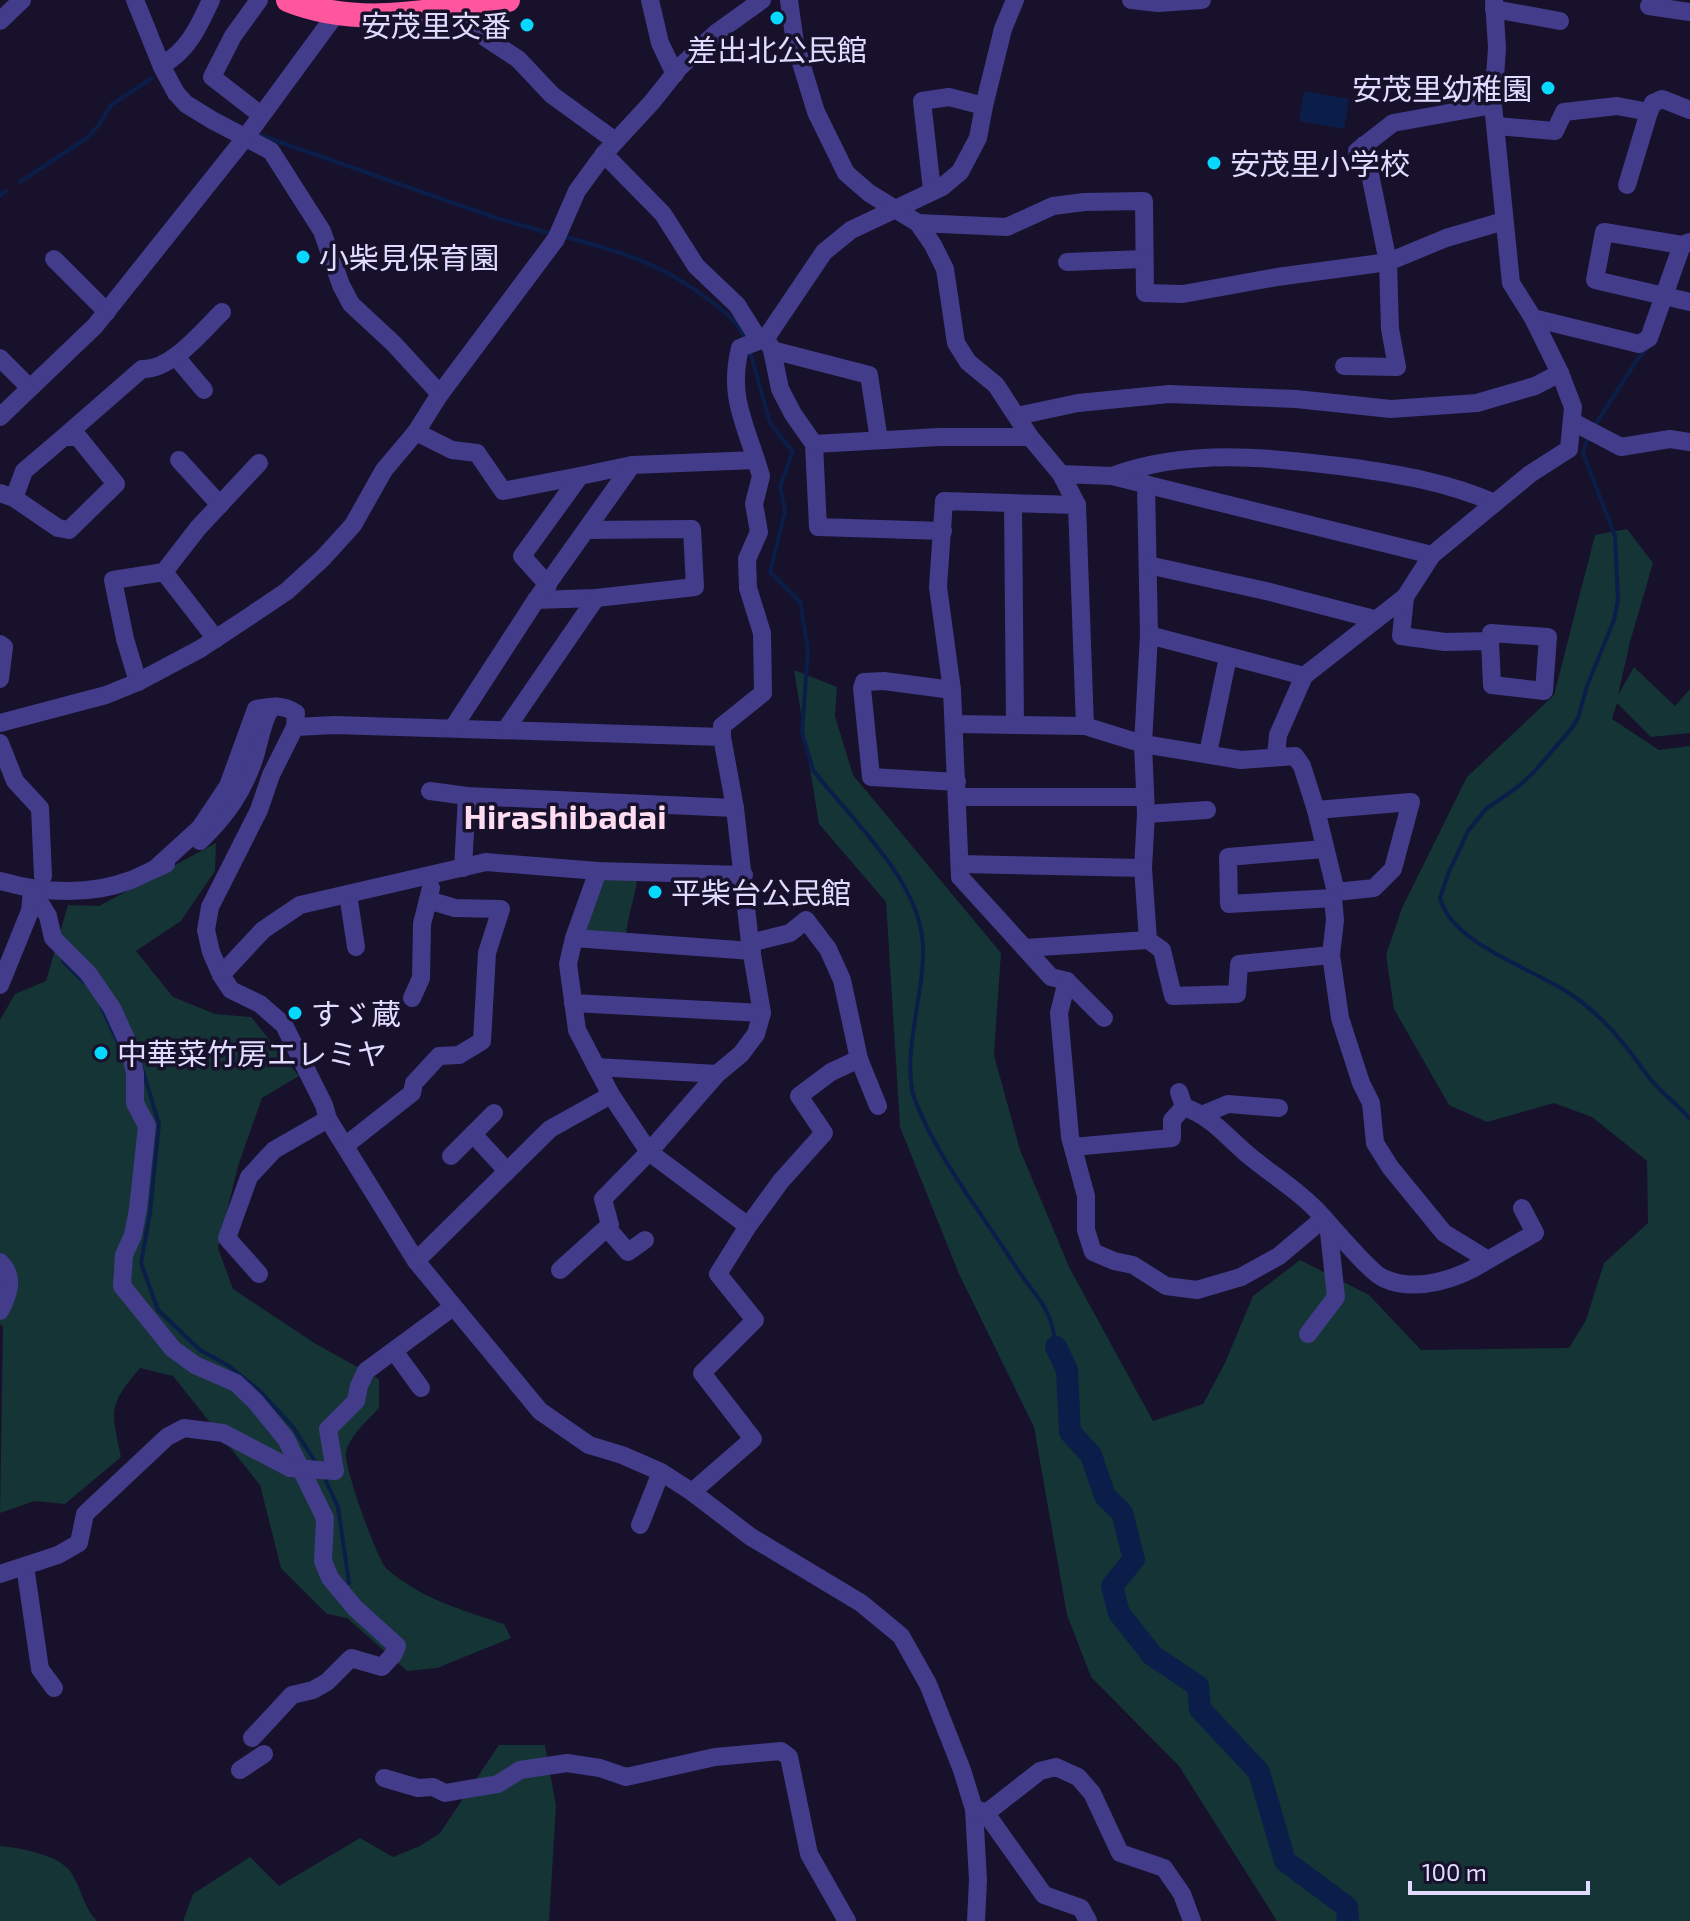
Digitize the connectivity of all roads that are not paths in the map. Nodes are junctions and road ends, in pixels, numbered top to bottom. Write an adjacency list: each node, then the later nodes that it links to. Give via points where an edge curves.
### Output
1 (22, 0): 18 (street)
2 (135, 0): 20 (street)
3 (211, 0): 20 (street, via 196,32)
4 (259, 0): 27 (street, via 212,77)
5 (288, 0): 17 (highway)
6 (508, 0): 14 (highway)
7 (650, 0): 21 (street, via 660,43)
8 (762, 0): 21 (street, via 716,33)
9 (789, 0): 31 (street, via 795,43 816,112 846,173)
10 (1015, 0): 23 (street)
11 (1131, 0): 12 (street)
12 (1202, 0)
13 (1494, 4): 19 (street); 22 (street)
14 (454, 6): 17 (highway, via 419,15); 28 (street)
15 (1649, 6): 16 (street)
16 (1690, 12)
17 (336, 14): 27 (street)
18 (0, 21)
19 (1560, 21)
20 (165, 63): 27 (street, via 186,104)
21 (675, 74): 28 (street)
22 (1493, 105): 26 (street); 38 (street, via 1393,123 1360,148)
23 (984, 106): 30 (street, via 978,138 960,172); 30 (street, via 949,97 922,101)
24 (1690, 110): 25 (street, via 1662,99)
25 (1649, 112): 26 (street, via 1617,106 1564,112 1555,131); 29 (street)
26 (1496, 126): 32 (street)
27 (252, 129): 41 (street); 51 (street, via 322,231 351,304)
28 (609, 147): 44 (street, via 663,214 696,266 737,305); 51 (street, via 577,191 558,236)
29 (1627, 185)
30 (932, 190): 31 (street)
31 (897, 209): 33 (street); 44 (street, via 851,230 824,252 799,294)
32 (1504, 221): 38 (street); 43 (street, via 1511,283)
33 (918, 223): 36 (street, via 1007,227 1053,206 1144,201); 52 (street, via 945,269 956,343)
34 (1686, 243): 39 (street); 39 (street, via 1604,232 1595,280)
35 (54, 259): 41 (street)
36 (1143, 259): 37 (street); 38 (street, via 1145,293 1183,294)
37 (1067, 262)
38 (1388, 262): 47 (street, via 1397,367)
39 (1666, 295): 40 (street); 43 (street, via 1649,338 1639,344)
40 (1690, 302)
41 (107, 312): 49 (street)
42 (222, 312): 45 (street)
43 (1533, 318): 48 (street)
44 (758, 344): 58 (street, via 869,375); 60 (street); 62 (street, via 740,348 735,371 735,397)
45 (176, 357): 50 (street); 56 (street, via 142,369)
46 (0, 358): 49 (street)
47 (1344, 366)
48 (1560, 373): 52 (street, via 1477,403 1391,409 1169,394 1078,403); 54 (street)
49 (30, 388): 53 (street)
50 (204, 390)
51 (440, 394): 55 (street)
52 (1017, 416): 57 (street)
53 (0, 417)
54 (1573, 422): 59 (street, via 1621,447 1670,439); 70 (street, via 1569,449)
55 (416, 432): 66 (street, via 452,450 477,453 503,491); 85 (street, via 384,470 353,525 323,558 287,591)
56 (64, 437): 69 (street, via 24,471); 69 (street, via 78,437 116,484 69,530)
57 (1030, 437): 58 (street); 65 (street)
58 (879, 440): 60 (street)
59 (1690, 442)
60 (814, 444): 75 (street, via 818,527)
61 (179, 460): 72 (street)
62 (756, 460): 64 (street); 100 (street, via 761,476 754,504 759,532 747,559 748,588 762,633 763,693 722,726)
63 (259, 463): 72 (street)
64 (632, 465): 66 (street); 74 (street)
65 (1061, 474): 67 (street); 73 (street)
66 (580, 476): 79 (street, via 522,556)
67 (1112, 476): 68 (street); 70 (street, via 1165,462 1234,456 1291,459 1462,488)
68 (1146, 484): 76 (street); 77 (street)
69 (7, 496)
70 (1495, 503): 76 (street)
71 (1013, 504): 73 (street); 75 (street, via 944,501); 95 (street)
72 (220, 505): 78 (street)
73 (1077, 505): 96 (street)
74 (587, 530): 79 (street); 81 (street, via 692,529 695,587)
75 (943, 531): 92 (street, via 938,587)
76 (1432, 555): 80 (street)
77 (1148, 565): 83 (street); 84 (street)
78 (164, 572): 85 (street); 91 (street, via 113,580)
79 (548, 585): 82 (street)
80 (1405, 597): 83 (street); 86 (street, via 1401,636)
81 (596, 598): 82 (street); 99 (street)
82 (536, 600): 98 (street)
83 (1374, 619): 89 (street)
84 (1149, 635): 88 (street); 102 (street)
85 (216, 639): 91 (street)
86 (1490, 641)
87 (0, 644): 90 (street)
88 (1228, 657): 89 (street); 103 (street)
89 (1304, 676): 104 (street, via 1278,735)
90 (0, 679)
91 (138, 682): 93 (street)
92 (952, 690): 94 (street); 105 (street, via 884,681 864,682 862,688 871,777)
93 (0, 723)
94 (955, 724): 95 (street); 105 (street)
95 (1015, 724): 96 (street)
96 (1085, 726): 102 (street)
97 (295, 727): 98 (street); 120 (street, via 296,713 286,707 256,709 228,786 200,828 155,869 97,890); 130 (street, via 210,907 206,930)
98 (453, 728): 99 (street)
99 (506, 729): 100 (street)
100 (722, 737): 109 (street)
101 (0, 743): 120 (street, via 15,781 40,808)
102 (1143, 744): 103 (street); 108 (street)
103 (1208, 753): 104 (street, via 1241,760)
104 (1276, 756): 111 (street, via 1295,756)
105 (957, 789): 108 (street); 113 (street)
106 (430, 791): 107 (street)
107 (467, 796): 109 (street); 114 (street)
108 (1145, 806): 110 (street); 115 (street)
109 (735, 808): 118 (street)
110 (1207, 810)
111 (1316, 810): 112 (street); 122 (street, via 1411,802 1393,869 1374,888)
112 (1324, 849): 122 (street); 122 (street, via 1228,857 1229,904)
113 (960, 864): 115 (street); 128 (street, via 960,877)
114 (463, 868): 116 (street, via 486,862); 117 (street)
115 (1143, 868): 125 (street)
116 (598, 871): 118 (street); 124 (street)
117 (434, 874): 121 (street); 123 (street)
118 (744, 875): 127 (street)
119 (0, 881): 120 (street)
120 (37, 883): 132 (street); 167 (street, via 53,938 88,973 112,1008 130,1051 135,1103 147,1126 122,1286 173,1349 236,1383 255,1401 286,1439)
121 (348, 894): 126 (street); 130 (street, via 300,905 282,916)
122 (1334, 895): 129 (street)
123 (428, 900): 133 (street, via 421,978); 147 (street, via 455,908 501,909 485,963 482,1041 459,1055 439,1056 414,1083 412,1093)
124 (574, 938): 127 (street); 134 (street, via 568,964)
125 (1148, 940): 128 (street); 129 (street, via 1162,950 1173,996 1237,994 1239,964)
126 (356, 947)
127 (751, 947): 135 (street); 137 (street, via 790,933 806,920 842,980)
128 (1025, 948): 131 (street, via 1051,977)
129 (1331, 955): 157 (street, via 1340,1018 1371,1103 1375,1143 1444,1233)
130 (221, 975): 145 (street, via 231,990 260,1004 284,1025)
131 (1067, 981): 136 (street); 148 (street, via 1059,1013)
132 (0, 985)
133 (412, 998)
134 (573, 1003): 135 (street); 138 (street, via 577,1030)
135 (762, 1013): 139 (street, via 756,1034)
136 (1104, 1018)
137 (859, 1059): 141 (street); 154 (street, via 799,1096 824,1133)
138 (596, 1067): 139 (street); 140 (street)
139 (717, 1074): 149 (street)
140 (611, 1095): 149 (street); 151 (street, via 550,1129)
141 (878, 1106)
142 (1279, 1108): 144 (street, via 1228,1104)
143 (494, 1113): 146 (street)
144 (1204, 1114): 148 (street, via 1182,1100 1172,1120 1172,1138); 153 (street)
145 (328, 1119): 147 (street); 161 (street, via 274,1150 249,1177 227,1238)
146 (473, 1134): 150 (street); 151 (street)
147 (346, 1145): 158 (street)
148 (1073, 1147): 153 (street, via 1093,1252 1133,1265 1166,1286 1197,1290 1241,1277)
149 (649, 1152): 154 (street); 155 (street, via 603,1199)
150 (451, 1156)
151 (507, 1171): 158 (street)
152 (1522, 1208): 157 (street, via 1535,1233)
153 (1326, 1220): 157 (street, via 1382,1278 1410,1284 1450,1279); 164 (street, via 1336,1297)
154 (748, 1226): 169 (street, via 718,1274 755,1320 702,1373 753,1439)
155 (607, 1228): 156 (street, via 628,1252); 160 (street)
156 (645, 1240)
157 (1488, 1260)
158 (416, 1261): 162 (street)
159 (0, 1262): 163 (street, via 11,1282)
160 (560, 1270)
161 (259, 1274)
162 (453, 1307): 165 (street); 168 (street, via 540,1411 589,1445)
163 (0, 1311)
164 (1308, 1334)
165 (394, 1351): 166 (street); 167 (street, via 366,1371 356,1401 328,1429 335,1471)
166 (421, 1388)
167 (302, 1470): 171 (street, via 223,1433 184,1428 167,1437 85,1514 79,1543); 174 (street, via 325,1518 323,1561 330,1578 397,1646 382,1667 351,1658 327,1682 292,1695)
168 (661, 1472): 169 (street); 170 (street)
169 (692, 1492): 178 (street, via 751,1537 861,1603 901,1636 928,1684)
170 (640, 1525)
171 (25, 1566): 172 (street); 173 (street, via 40,1669)
172 (0, 1574)
173 (54, 1688)
174 (252, 1738)
175 (264, 1754): 176 (street)
176 (240, 1770)
177 (384, 1778): 179 (street, via 445,1793 498,1784 520,1770 567,1763 626,1777 715,1757 781,1751 789,1757 809,1854)
178 (980, 1811): 180 (street); 181 (street, via 1044,1895 1081,1908); 182 (street, via 1040,1771 1056,1767 1078,1777 1092,1793 1120,1853 1164,1868)
179 (847, 1921)
180 (976, 1921)
181 (1088, 1921)
182 (1192, 1921)

